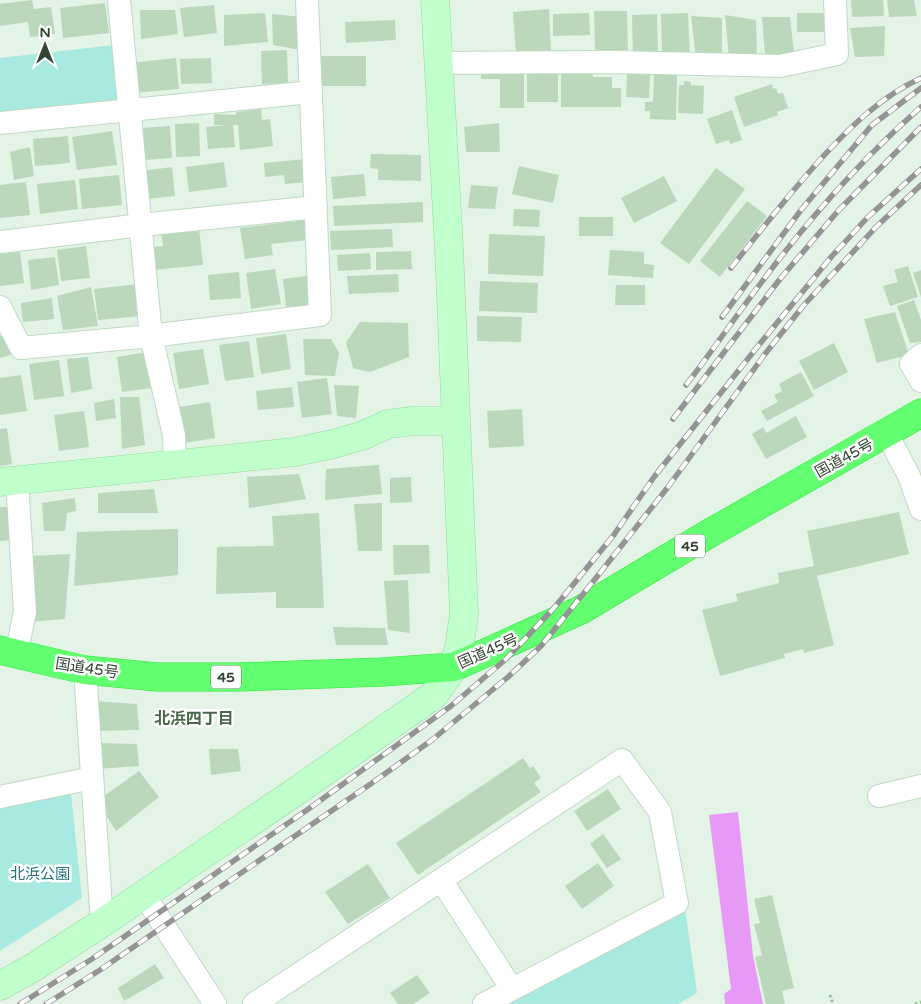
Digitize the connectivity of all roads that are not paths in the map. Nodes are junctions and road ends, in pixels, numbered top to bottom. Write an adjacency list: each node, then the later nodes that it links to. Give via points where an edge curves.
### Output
1 (119, 0): 7 (street)
2 (307, 0): 6 (street)
3 (435, 0): 5 (street)
4 (835, 0): 5 (street, via 837,54 780,66 615,62)
5 (438, 63): 17 (street)
6 (311, 92): 7 (street); 9 (street)
7 (130, 110): 8 (street); 10 (street)
8 (0, 123)
9 (316, 207): 10 (street); 13 (street, via 320,315)
10 (141, 225): 11 (street); 13 (street)
11 (0, 242)
12 (0, 306): 13 (street, via 21,348)
13 (151, 336): 19 (street, via 174,436)
14 (921, 355): 15 (street, via 911,364)
15 (921, 381)
16 (921, 413): 18 (highway, 国道45号 / 45)
17 (456, 421): 19 (street, via 388,424 332,444 295,452); 23 (street, via 464,614)
18 (887, 434): 21 (street); 23 (highway, 国道45号 / 45, via 581,610)
19 (175, 463): 20 (street)
20 (8, 481): 22 (street, via 24,612)
21 (921, 509)
22 (8, 653): 24 (highway, 国道45号 / 45)
23 (454, 667): 24 (highway, 国道45号 / 45, via 238,677 157,677); 30 (street, via 434,695)
24 (85, 670): 25 (street)
25 (92, 778): 28 (street); 31 (street)
26 (921, 786): 27 (street)
27 (879, 796)
28 (0, 798)
29 (441, 880): 33 (street); 33 (street, via 622,760 660,812 677,902); 35 (street)
30 (144, 895): 31 (street); 34 (street)
31 (102, 923): 32 (street)
32 (0, 986)
33 (512, 989): 36 (street)
34 (215, 1004)
35 (254, 1004)
36 (484, 1004)

